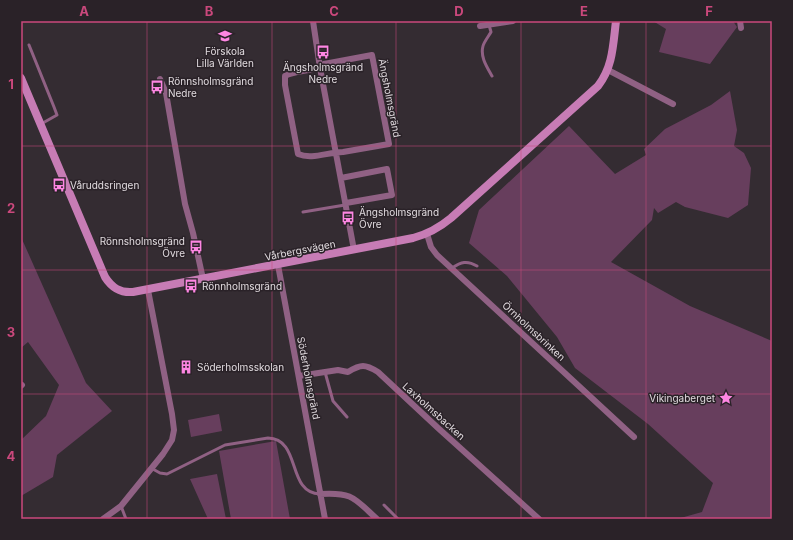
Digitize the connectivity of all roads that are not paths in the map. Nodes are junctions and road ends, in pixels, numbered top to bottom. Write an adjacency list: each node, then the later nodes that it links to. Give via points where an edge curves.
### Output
1 (313, 21): 9 (street)
2 (512, 21): 5 (street)
3 (616, 21): 10 (street, Vårbergsvägen, via 612,58)
4 (740, 21): 7 (street)
5 (489, 25): 6 (street); 11 (lane, via 491,32 483,46 483,59)
6 (480, 26)
7 (741, 28)
8 (29, 45): 15 (lane, via 57,115)
9 (320, 68): 16 (street); 16 (street, Ängsholmsgränd, via 292,72 285,76 298,154 305,157); 16 (street, Ängsholmsgränd, via 324,64 372,55 389,144)
10 (608, 70): 14 (street); 20 (street, Vårbergsvägen, via 588,96 451,218)
11 (492, 76)
12 (21, 78): 15 (street, Vårbergsvägen)
13 (160, 79): 25 (street, via 166,93 185,204)
14 (674, 104)
15 (41, 124): 26 (street, Vårbergsvägen, via 108,283 126,293)
16 (336, 152): 17 (street)
17 (341, 178): 18 (street); 18 (street, via 387,169 392,195)
18 (346, 204): 19 (lane); 21 (street)
19 (304, 212)
20 (427, 234): 21 (street, Vårbergsvägen); 24 (street, Örnholmsbrinken, via 431,247)
21 (354, 250): 22 (street, Vårbergsvägen)
22 (278, 265): 25 (street, Vårbergsvägen); 28 (street, Söderholmsgränd)
23 (477, 266): 24 (lane, via 466,261)
24 (452, 268): 30 (street, Örnholmsbrinken)
25 (203, 279): 26 (street, Vårbergsvägen)
26 (148, 290): 31 (street, via 174,430 172,440)
27 (325, 372): 28 (street, Laxholmsbacken); 29 (lane, via 333,401); 40 (street, Laxholmsbacken, via 348,372 357,366 367,366 378,372)
28 (299, 376): 32 (street, Söderholmsgränd)
29 (347, 417)
30 (634, 438)
31 (152, 468): 32 (lane, via 167,474 226,445 275,438 288,450 305,489 312,494); 34 (street)
32 (320, 494): 37 (street, Söderholmsgränd); 38 (street, via 347,495)
33 (384, 505): 39 (lane)
34 (121, 506): 35 (street); 36 (lane)
35 (104, 519)
36 (126, 519)
37 (325, 519)
38 (377, 519)
39 (398, 519)
40 (539, 519)

